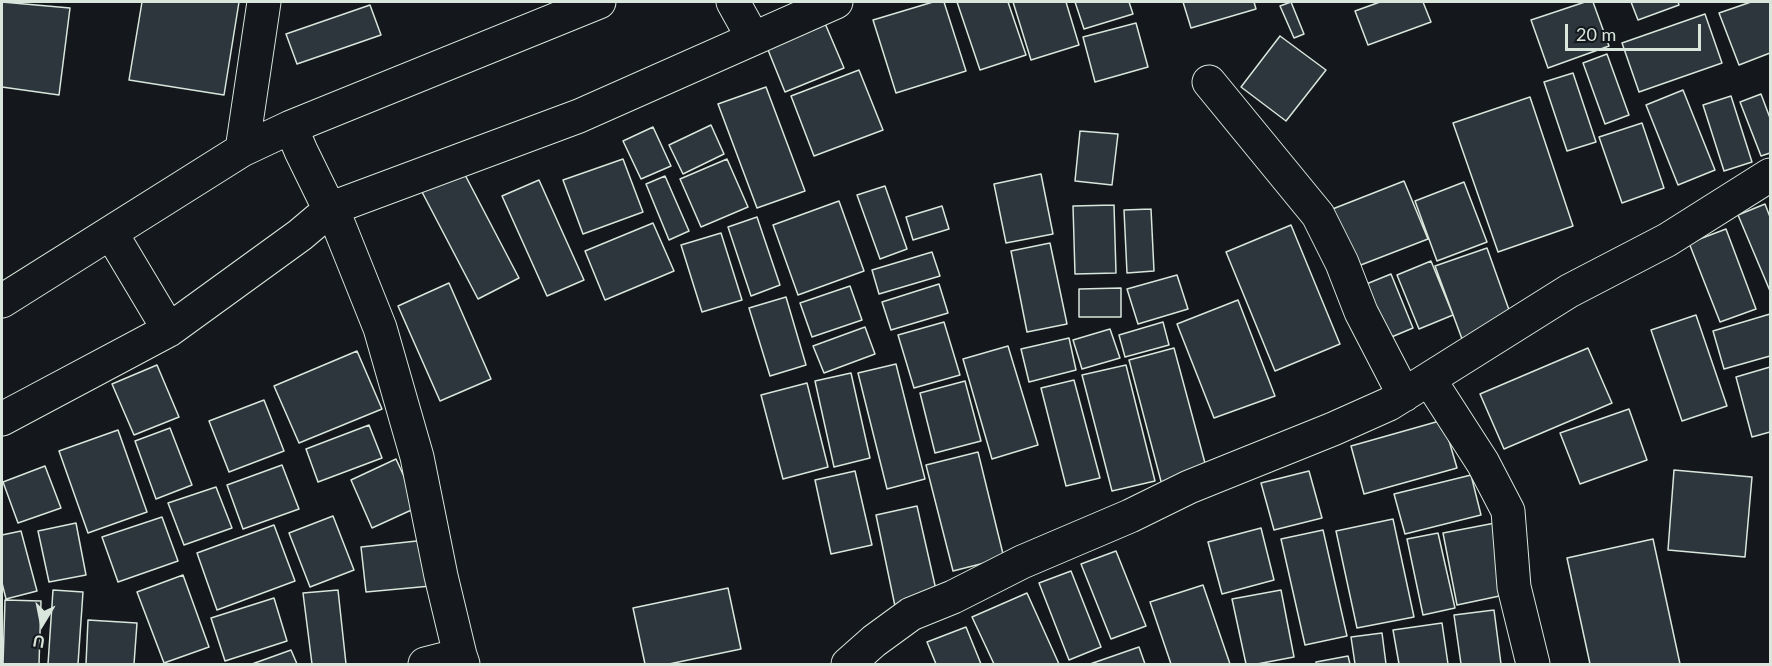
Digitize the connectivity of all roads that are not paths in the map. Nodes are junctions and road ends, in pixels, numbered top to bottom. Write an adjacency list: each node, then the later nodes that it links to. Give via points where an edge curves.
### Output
1 (264, 2): 7 (street)
2 (599, 2): 6 (street)
3 (836, 2): 4 (street)
4 (743, 20): 9 (street, via 579,117)
5 (1209, 82): 13 (street, via 1317,215 1361,312)
6 (296, 139): 7 (street); 9 (street)
7 (242, 150): 10 (street)
8 (1770, 175): 13 (street, via 1667,240 1569,291)
9 (328, 203): 12 (street, via 300,235); 15 (street, via 380,328 417,457)
10 (111, 233): 11 (street); 12 (street)
11 (2, 301)
12 (165, 323): 14 (street)
13 (1416, 387): 17 (street, via 1389,404 1189,487 911,614); 18 (street, via 1484,463 1508,511 1514,587)
14 (2, 419)
15 (461, 660): 16 (street)
16 (425, 664)
17 (848, 664)
18 (1533, 664)

